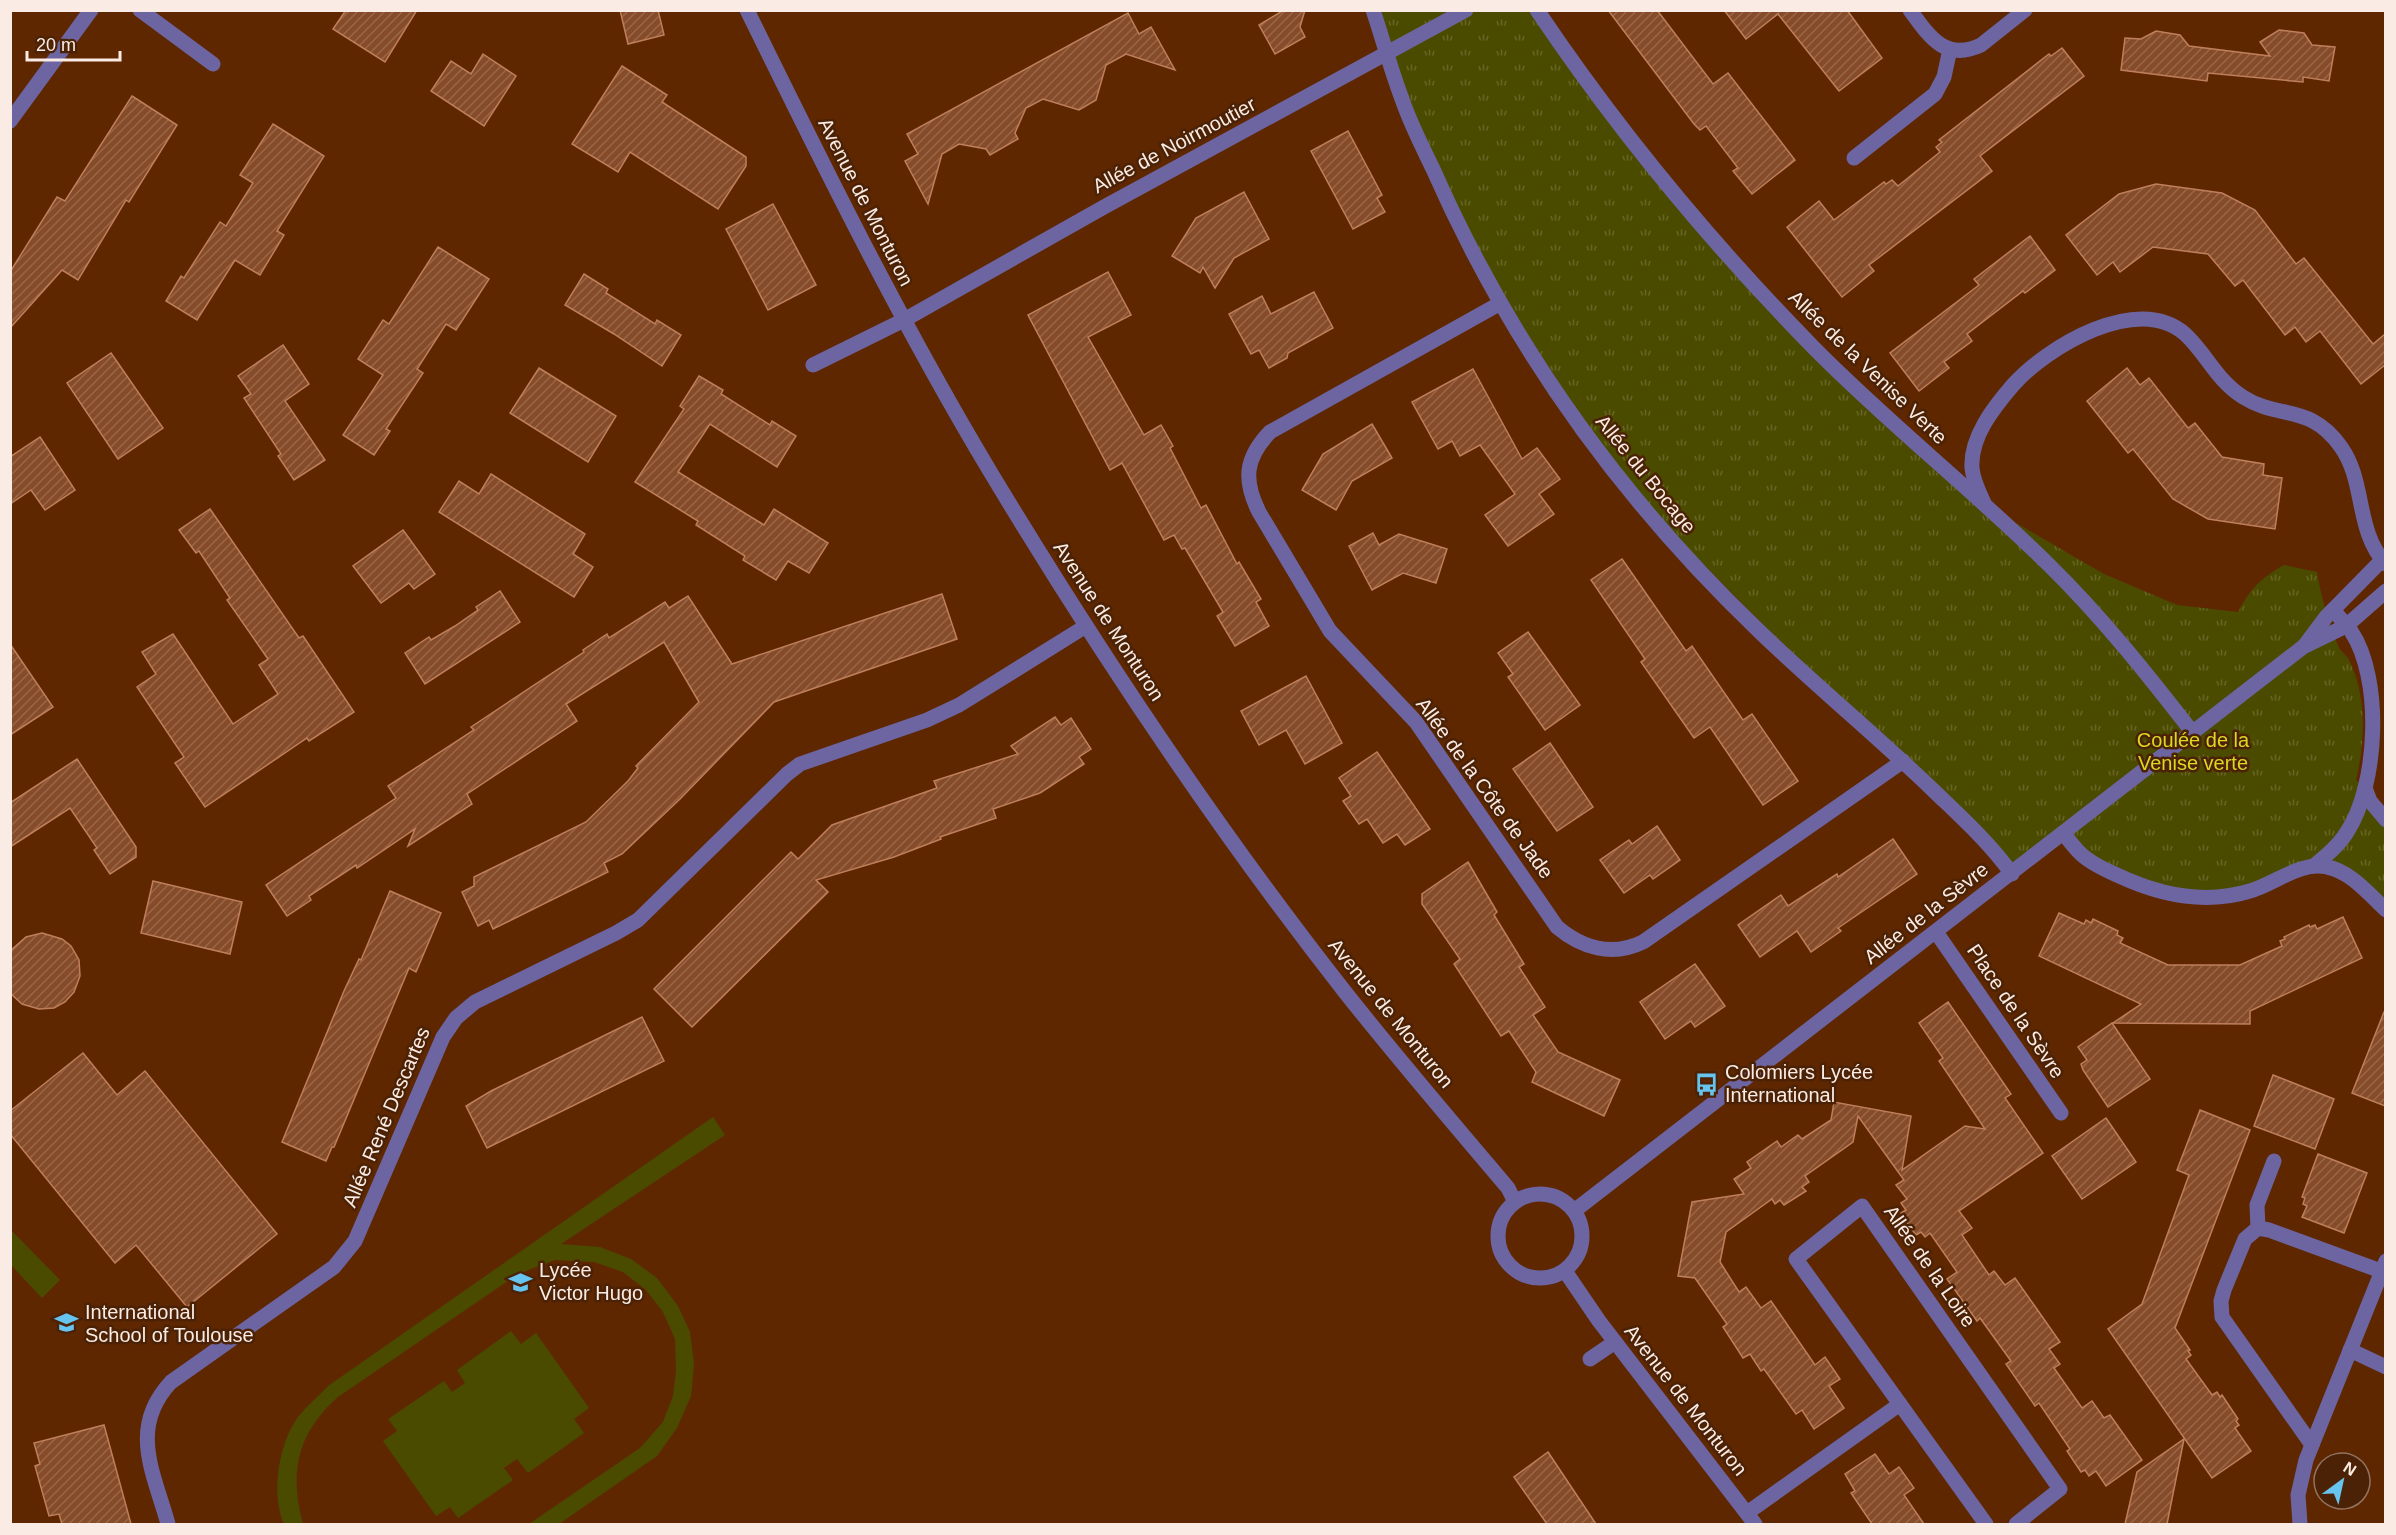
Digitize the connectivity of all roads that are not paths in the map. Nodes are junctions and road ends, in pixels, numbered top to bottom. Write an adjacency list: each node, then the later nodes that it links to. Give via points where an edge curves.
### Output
1 (91, 10): 12 (street)
2 (140, 10): 11 (street)
3 (747, 10): 15 (street, Avenue de Monturon)
4 (1373, 10): 10 (street, Allée du Bocage)
5 (1466, 10): 10 (street, Allée de Noirmoutier)
6 (1538, 10): 17 (street, Allée de la Venise Verte, via 1582,77 1643,157 1720,248 1823,357)
7 (1910, 10): 9 (street, via 1930,37)
8 (2025, 10): 9 (street, via 1981,45)
9 (1950, 50): 13 (street, via 1935,94)
10 (1387, 53): 14 (street, Allée du Bocage, via 1402,101 1459,230); 15 (street, Allée de Noirmoutier)
11 (213, 64)
12 (10, 121)
13 (1854, 158)
14 (1499, 304): 25 (street, Allée du Bocage, via 1566,407 1693,566); 25 (street, Allée de la Côte de Jade, via 1270,432 1250,460 1249,483 1259,512 1330,631 1416,722 1557,927 1578,941 1601,949 1631,948)
15 (904, 320): 16 (street, Allée de Noirmoutier); 21 (street, Avenue de Monturon, via 990,472)
16 (813, 365)
17 (1985, 506): 18 (street, via 1972,468 1978,437 1992,412 2026,370 2094,328 2151,320 2176,327 2187,335 2210,367 2242,397 2307,417 2330,434 2348,458 2366,530 2376,553); 24 (street, Allée de la Venise Verte, via 2111,630)
18 (2384, 560): 20 (street, Allée de la Sèvre)
19 (2385, 591): 22 (street, Allée de la Sèvre)
20 (2332, 610): 22 (street); 23 (street, Allée de la Sèvre)
21 (1086, 626): 35 (street, Avenue de Monturon, via 1152,727 1298,930 1346,994 1508,1188); 47 (street, Allée René Descartes, via 959,705 800,764 638,920 475,1002 456,1018 443,1037 348,1253 334,1267 171,1382 154,1406 146,1443)
22 (2346, 626): 23 (street, Allée de la Sèvre); 26 (street, via 2358,648 2373,701 2372,750)
23 (2303, 647): 24 (street, Allée de la Sèvre)
24 (2193, 733): 28 (street, Allée de la Sèvre)
25 (1903, 761): 30 (street, Allée du Bocage, via 1994,849)
26 (2365, 788): 27 (street); 29 (street, via 2348,831)
27 (2385, 820)
28 (2063, 833): 29 (street, via 2093,863 2145,888 2168,894 2224,897 2251,891); 30 (street, Allée de la Sèvre)
29 (2315, 865): 31 (street, via 2341,871)
30 (2012, 874): 32 (street, Allée de la Sèvre)
31 (2385, 910)
32 (1936, 932): 33 (street, Place de la Sèvre); 36 (street, Allée de la Sèvre)
33 (2061, 1113)
34 (2274, 1161): 37 (street, via 2257,1205)
35 (1515, 1202): 36 (street, via 1530,1195 1550,1195); 39 (street, via 1501,1219 1497,1236 1499,1250 1510,1267 1536,1279 1555,1277)
36 (1574, 1211): 39 (street, via 1583,1235 1580,1251)
37 (2258, 1228): 38 (street); 45 (street, via 2245,1239 2236,1259 2221,1301 2222,1317)
38 (2383, 1266): 41 (street)
39 (1565, 1271): 40 (street, Avenue de Monturon)
40 (1615, 1342): 42 (street); 46 (street, Avenue de Monturon)
41 (2350, 1350): 43 (street); 45 (street)
42 (1590, 1359)
43 (2385, 1366)
44 (1900, 1404): 46 (street); 48 (street, Allée de la Loire); 49 (street, Allée de la Loire, via 1796,1259 1862,1206 2060,1489)
45 (2312, 1445): 50 (street, via 2298,1495)
46 (1751, 1519)
47 (168, 1524)
48 (1986, 1524)
49 (2016, 1524)
50 (2300, 1524)

